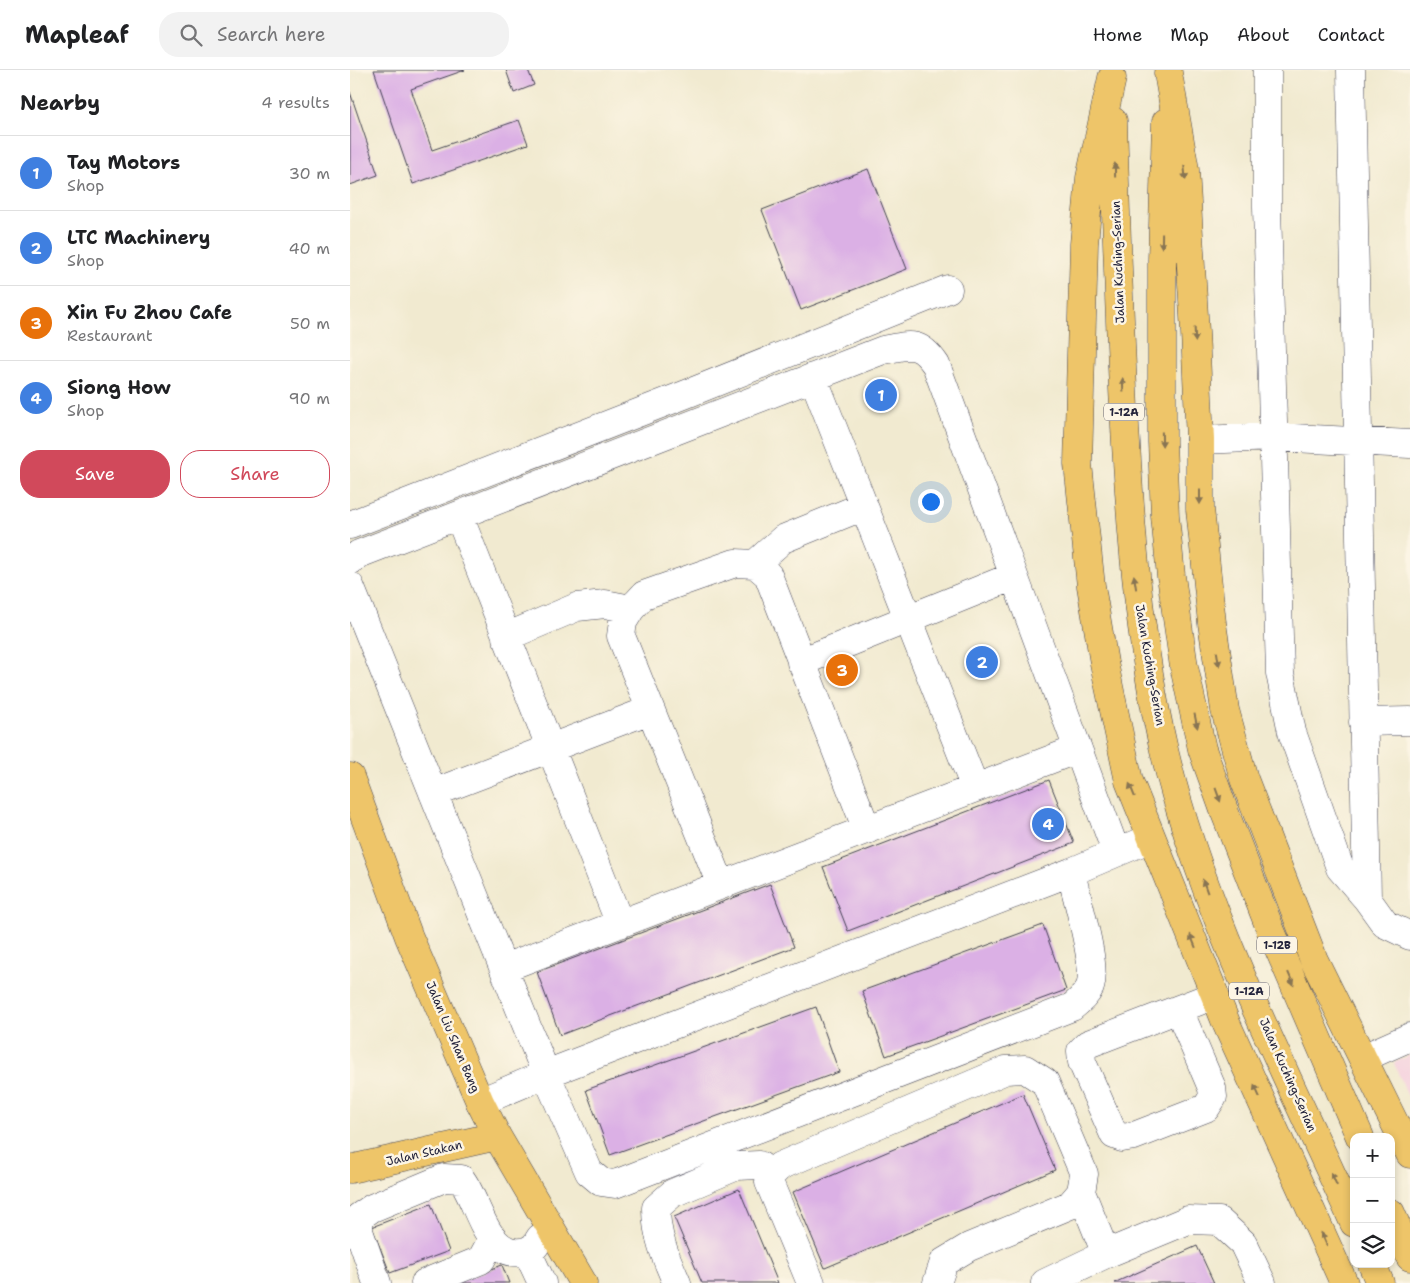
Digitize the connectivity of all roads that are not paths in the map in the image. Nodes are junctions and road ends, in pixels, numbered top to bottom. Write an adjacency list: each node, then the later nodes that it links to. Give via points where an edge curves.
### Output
1 (1267, 70): 7 (street)
2 (1351, 70): 9 (street)
3 (1168, 71): 8 (main road, one-way to 8, via 1185,170); 47 (main road, 1-12B, one-way to 47, via 1162,269 1162,442 1165,516 1184,667 1202,749 1271,931)
4 (1112, 74): 31 (main road, one-way to 4, via 1129,781 1104,663 1091,586 1078,464 1084,244 1090,178); 53 (main road, Jalan Kuching-Serian / 1-12A, one-way to 4, via 1221,927 1200,872 1165,751 1134,573 1122,358)
5 (948, 289): 13 (street)
6 (813, 377): 11 (street); 12 (street); 16 (street, via 883,350 910,345 926,350 936,365)
7 (1274, 437): 8 (street); 9 (street); 35 (street, via 1280,673 1292,732 1340,868)
8 (1200, 440): 42 (main road, one-way to 42, via 1200,509 1225,710 1244,778 1314,960)
9 (1358, 443): 10 (street); 24 (street)
10 (1410, 444)
11 (864, 506): 15 (street, via 783,539); 19 (street)
12 (458, 516): 14 (street, via 359,554); 20 (street)
13 (350, 525)
14 (350, 561)
15 (755, 564): 18 (street, via 735,563 644,595); 21 (street, via 768,575)
16 (1014, 576): 19 (street); 26 (street)
17 (350, 586): 29 (street)
18 (631, 608): 20 (street, via 604,604 577,607); 22 (street, via 623,622 621,636)
19 (908, 618): 21 (street); 28 (street)
20 (506, 637): 25 (street)
21 (801, 662): 30 (street)
22 (650, 710): 25 (street); 34 (street)
23 (1410, 721): 24 (street)
24 (1363, 722): 35 (street)
25 (550, 748): 29 (street); 36 (street)
26 (1078, 749): 28 (street); 32 (street)
27 (350, 777): 45 (main road, Jalan Liu Shan Bang, via 410,936)
28 (975, 788): 30 (street)
29 (433, 793): 38 (street)
30 (867, 830): 34 (street)
31 (1151, 838): 32 (street); 39 (main road, one-way to 31)
32 (1116, 852): 33 (street)
33 (1071, 872): 43 (street); 44 (street, via 1092,970 1090,986 1082,998 1072,1007)
34 (721, 885): 36 (street)
35 (1367, 899): 37 (street, via 1385,924)
36 (620, 924): 38 (street)
37 (1410, 936)
38 (504, 968): 43 (street)
39 (1215, 995): 40 (street); 61 (main road, one-way to 39)
40 (1179, 1010): 40 (street, via 1088,1044 1082,1051 1082,1062 1114,1135 1122,1138 1134,1136 1206,1108 1212,1097 1212,1088)
41 (1410, 1037): 42 (street)
42 (1363, 1058): 49 (main road)
43 (546, 1074): 44 (street, via 589,1172 601,1182 615,1184); 45 (street)
44 (878, 1083): 46 (street)
45 (480, 1102): 48 (main road, Jalan Liu Shan Bang)
46 (893, 1118): 51 (street, via 780,1166); 52 (street, via 1006,1070 1025,1069 1045,1082 1084,1174)
47 (1358, 1133)
48 (498, 1136): 50 (main road, Jalan Stakan); 54 (main road, Jalan Liu Shan Bang)
49 (1410, 1154)
50 (350, 1169)
51 (772, 1174): 66 (street, via 758,1165 737,1166 673,1193 656,1208 656,1226 662,1249); 67 (street, via 770,1182)
52 (1081, 1192): 58 (street); 70 (street, via 1070,1205 969,1247 944,1262)
53 (1350, 1214)
54 (545, 1217): 57 (street, via 540,1238); 65 (main road, Jalan Liu Shan Bang)
55 (1395, 1222): 59 (main road)
56 (493, 1238): 57 (street, via 517,1254); 62 (street, via 481,1222 469,1188 461,1178 444,1178 372,1208 359,1217 359,1231); 63 (street, via 481,1260)
57 (527, 1251): 64 (street)
58 (1106, 1254): 71 (street); 72 (street, via 1188,1220 1219,1221 1243,1243)
59 (1410, 1258)
60 (1374, 1268): 73 (main road)
61 (1343, 1281)
62 (377, 1283)
63 (425, 1283)
64 (542, 1283)
65 (583, 1283)
66 (677, 1283)
67 (811, 1283)
68 (915, 1283): 69 (street)
69 (928, 1283)
70 (937, 1283)
71 (1045, 1283)
72 (1262, 1283)
73 (1380, 1283)

